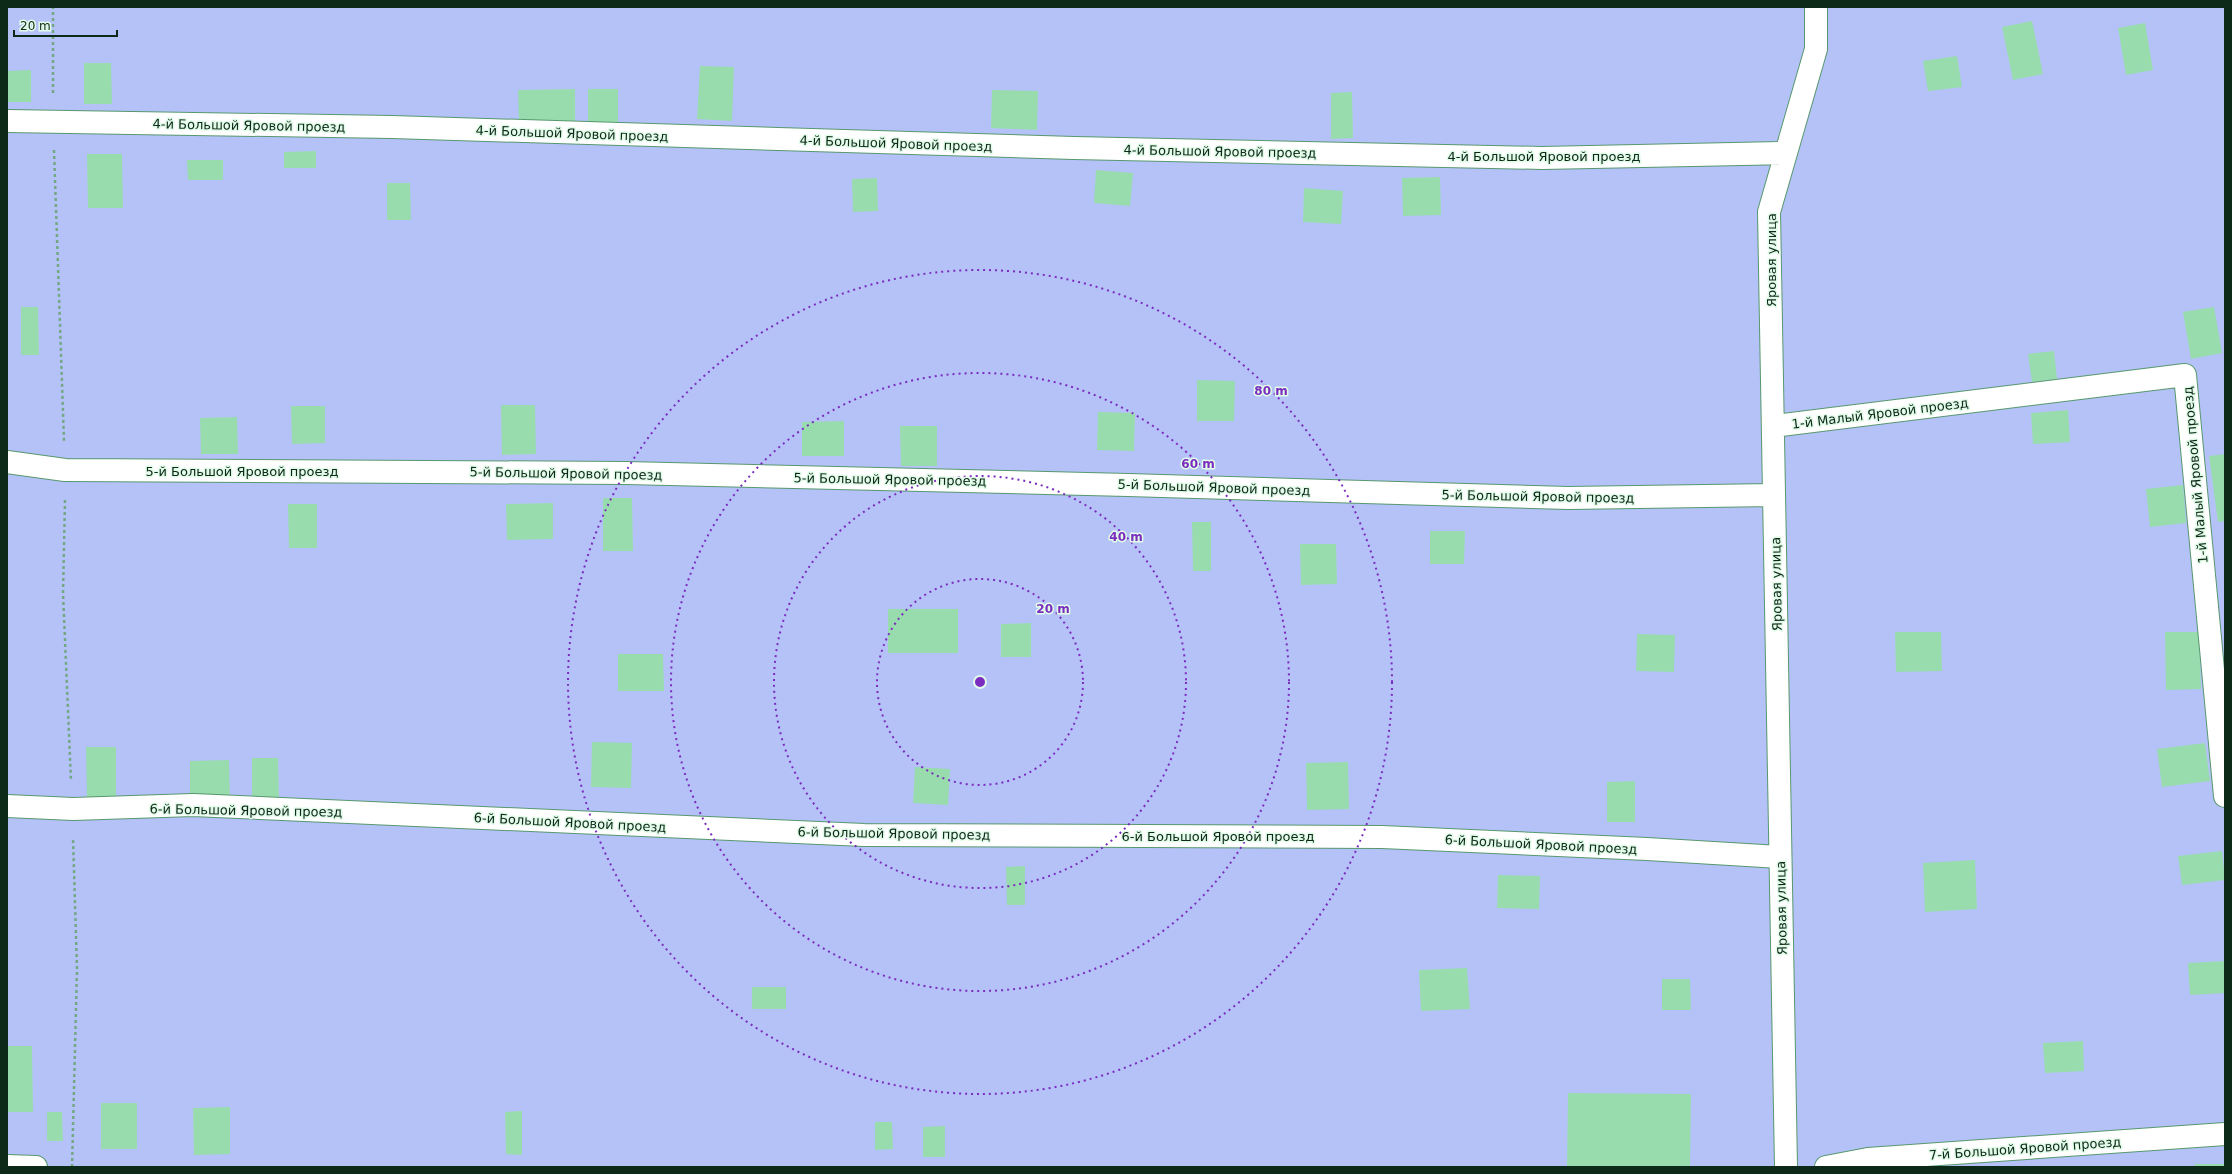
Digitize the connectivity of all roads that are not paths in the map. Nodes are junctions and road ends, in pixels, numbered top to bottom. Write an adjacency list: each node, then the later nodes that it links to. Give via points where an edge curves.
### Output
1 (1816, 7): 3 (street, Яровая улица, via 1816,49)
2 (7, 121): 3 (street, 4-й Большой Яровой проезд, via 392,127 1074,148 1542,158)
3 (1786, 153): 4 (street, Яровая улица, via 1769,212)
4 (1774, 426): 6 (street, Яровая улица); 7 (street, 1-й Малый Яровой проезд, via 2185,375)
5 (7, 462): 6 (street, 5-й Большой Яровой проезд, via 65,470 626,473 1568,498)
6 (1774, 495): 9 (street, Яровая улица)
7 (2225, 796)
8 (7, 806): 9 (street, 6-й Большой Яровой проезд, via 73,809 193,805 864,835 1382,837)
9 (1780, 857): 13 (street, Яровая улица)
10 (2225, 1134): 14 (street, 7-й Большой Яровой проезд, via 1868,1159)
11 (7, 1166): 12 (street)
12 (36, 1167)
13 (1786, 1167)
14 (1826, 1167)

